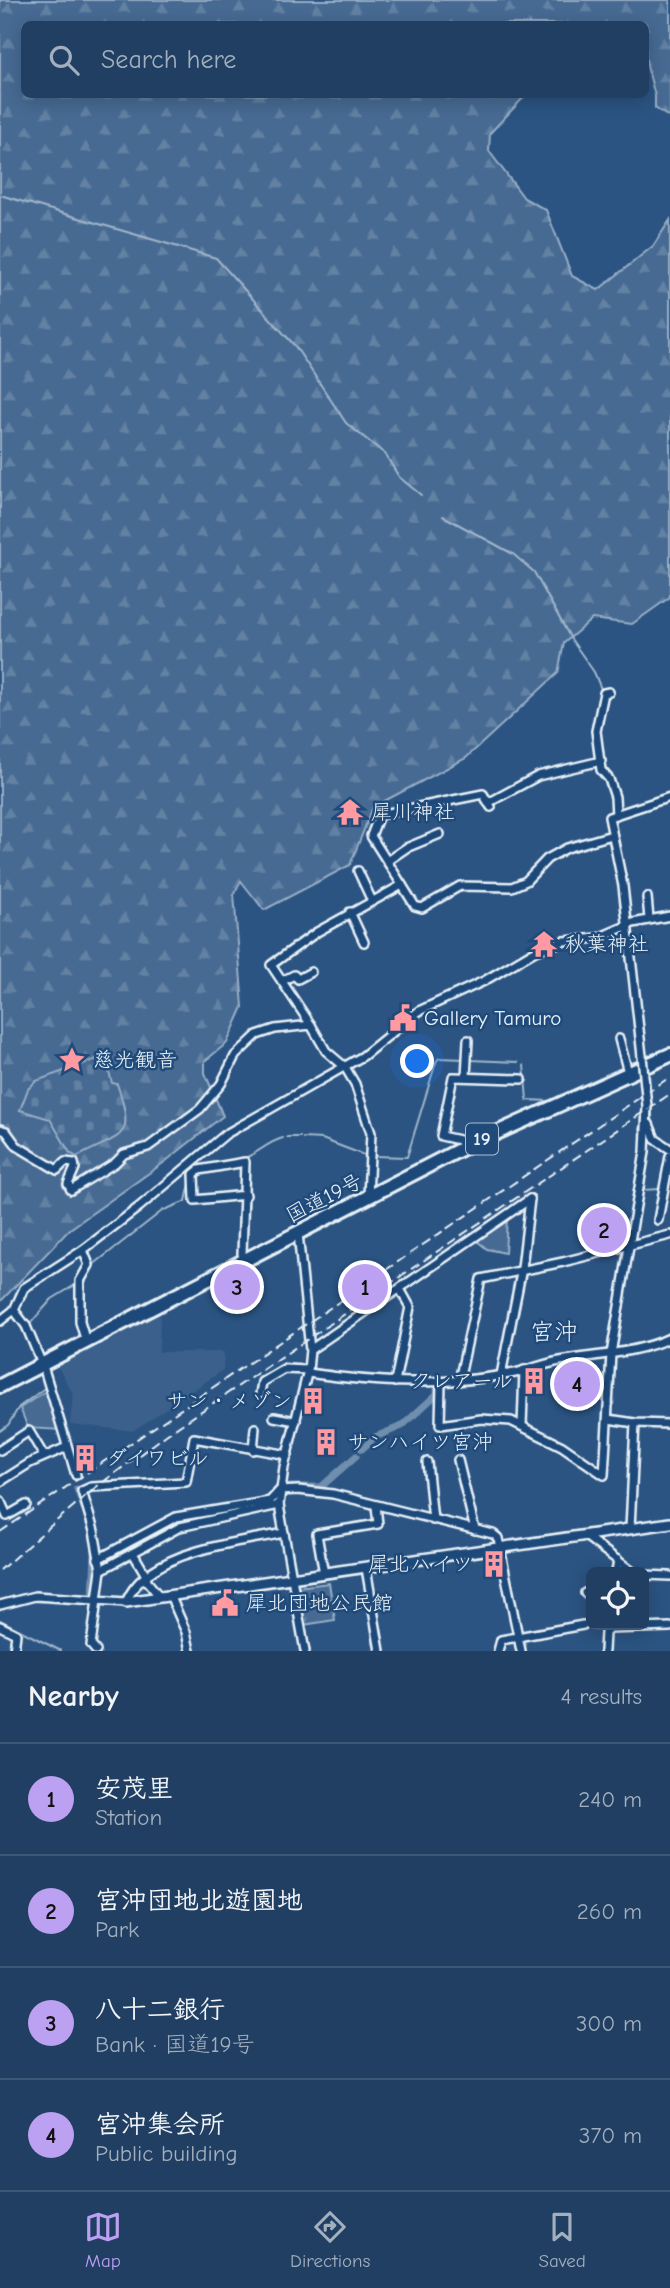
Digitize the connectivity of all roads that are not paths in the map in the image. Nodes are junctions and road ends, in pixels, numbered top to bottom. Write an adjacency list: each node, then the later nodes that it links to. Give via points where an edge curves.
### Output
1 (608, 692): 2 (street, via 596,723)
2 (601, 761): 4 (street, via 615,797); 7 (street, via 538,776 489,805 483,794 379,815 371,836)
3 (670, 797): 4 (street)
4 (616, 815): 6 (street, via 609,817)
5 (440, 834): 7 (street)
6 (612, 835): 9 (street, via 567,848 512,887 460,886 422,908 415,906); 15 (street, via 624,886)
7 (387, 861): 9 (street)
8 (358, 871): 11 (street)
9 (402, 885): 11 (street)
10 (647, 897): 14 (street)
11 (372, 901): 12 (street)
12 (350, 912): 16 (street); 18 (street, via 271,965)
13 (670, 916): 14 (street)
14 (649, 919): 15 (street)
15 (626, 925): 23 (street, via 598,938 564,942 526,956 419,1011); 27 (street, bridge)
16 (363, 942)
17 (311, 972): 18 (street)
18 (282, 981): 19 (street)
19 (311, 1025): 23 (street, via 326,1051); 28 (street, via 257,1035 235,1056 217,1090 200,1109 148,1147 124,1154 71,1190 68,1184 74,1164 65,1162 57,1170)
20 (619, 1039): 24 (street)
21 (468, 1040): 25 (street)
22 (670, 1055): 24 (highway, 国道19号 / 19)
23 (345, 1067): 33 (street, via 371,1133); 38 (street, via 226,1134)
24 (629, 1076): 29 (highway, 国道19号 / 19)
25 (466, 1077): 26 (street); 29 (street, via 453,1077 441,1136 459,1140)
26 (522, 1079)
27 (647, 1106): 30 (street, via 650,1132); 37 (street, via 645,1152)
28 (0, 1129)
29 (463, 1148): 33 (highway, 国道19号 / 19)
30 (670, 1149)
31 (670, 1156): 34 (street)
32 (246, 1195): 32 (street, via 245,1162 194,1174 195,1200); 39 (street)
33 (368, 1197): 35 (highway, 国道19号 / 19)
34 (658, 1220)
35 (298, 1233): 39 (highway, 国道19号 / 19); 46 (street)
36 (670, 1235): 37 (street)
37 (629, 1247): 40 (street); 47 (street)
38 (83, 1250): 42 (street, via 24,1288); 45 (street, via 89,1265 80,1281 80,1322)
39 (245, 1259): 45 (highway, 国道19号 / 19)
40 (520, 1272): 41 (street, via 530,1199); 51 (street); 52 (street, via 481,1279)
41 (400, 1289): 46 (street); 53 (street, via 410,1307)
42 (14, 1310): 43 (street); 48 (street, via 26,1326)
43 (0, 1321)
44 (670, 1338): 47 (street)
45 (86, 1342): 48 (highway, 国道19号 / 19)
46 (310, 1350): 50 (street)
47 (611, 1354): 49 (street); 58 (street)
48 (41, 1365): 55 (highway, 国道19号 / 19); 64 (street)
49 (524, 1370): 51 (street); 62 (street)
50 (308, 1372): 53 (street); 56 (street, via 284,1369 262,1382); 59 (street)
51 (501, 1375): 52 (street)
52 (459, 1381): 54 (street)
53 (395, 1382): 54 (street)
54 (441, 1383): 62 (street, via 440,1424 481,1419)
55 (0, 1386)
56 (260, 1395)
57 (274, 1416): 59 (street)
58 (608, 1419): 60 (street); 62 (street, via 604,1475)
59 (296, 1421): 67 (street)
60 (635, 1423): 61 (street); 80 (street)
61 (670, 1424)
62 (522, 1426)
63 (255, 1428): 66 (street)
64 (67, 1447): 68 (street); 71 (street)
65 (0, 1450): 68 (street, via 29,1430)
66 (253, 1450): 67 (street); 86 (street, via 194,1438 186,1482 90,1486 82,1491)
67 (288, 1455): 73 (street)
68 (44, 1457): 72 (street)
69 (458, 1460): 81 (street)
70 (426, 1462): 78 (street)
71 (76, 1475)
72 (0, 1482)
73 (279, 1491): 76 (street); 77 (street, via 333,1494); 86 (street, via 270,1501 176,1517)
74 (0, 1500): 75 (street, via 7,1517)
75 (26, 1505)
76 (279, 1505): 82 (street); 85 (street, via 180,1527)
77 (376, 1506): 78 (street); 92 (street, via 378,1524 317,1534)
78 (433, 1520): 81 (street)
79 (670, 1523): 80 (street)
80 (630, 1529): 83 (street)
81 (475, 1530): 84 (street, via 493,1534)
82 (284, 1533): 95 (street, via 189,1552); 96 (street)
83 (583, 1534): 84 (street); 87 (street)
84 (502, 1546): 90 (street); 107 (street)
85 (133, 1553): 91 (street); 95 (street)
86 (98, 1559): 91 (street)
87 (618, 1560): 88 (street); 89 (street)
88 (617, 1567)
89 (627, 1567)
90 (366, 1568): 92 (street); 114 (street)
91 (101, 1570): 99 (street)
92 (324, 1574): 96 (street)
93 (649, 1575): 94 (street)
94 (670, 1576)
95 (146, 1578): 98 (street); 100 (street)
96 (292, 1580): 97 (street); 113 (street)
97 (170, 1595): 98 (street); 112 (street)
98 (160, 1597): 100 (street)
99 (96, 1601): 100 (street); 101 (street, via 35,1596); 111 (street, via 91,1645)
100 (126, 1602)
101 (0, 1605)
102 (583, 1625): 107 (street)
103 (0, 1626): 108 (street, via 16,1634)
104 (649, 1627): 105 (street)
105 (670, 1627)
106 (612, 1630): 117 (street, via 605,1633)
107 (519, 1637): 115 (street, via 501,1640); 116 (street)
108 (16, 1641): 109 (street); 110 (street)
109 (3, 1651)
110 (14, 1651)
111 (96, 1651)
112 (190, 1651)
113 (305, 1651)
114 (380, 1651)
115 (498, 1651)
116 (521, 1651)
117 (604, 1651)

